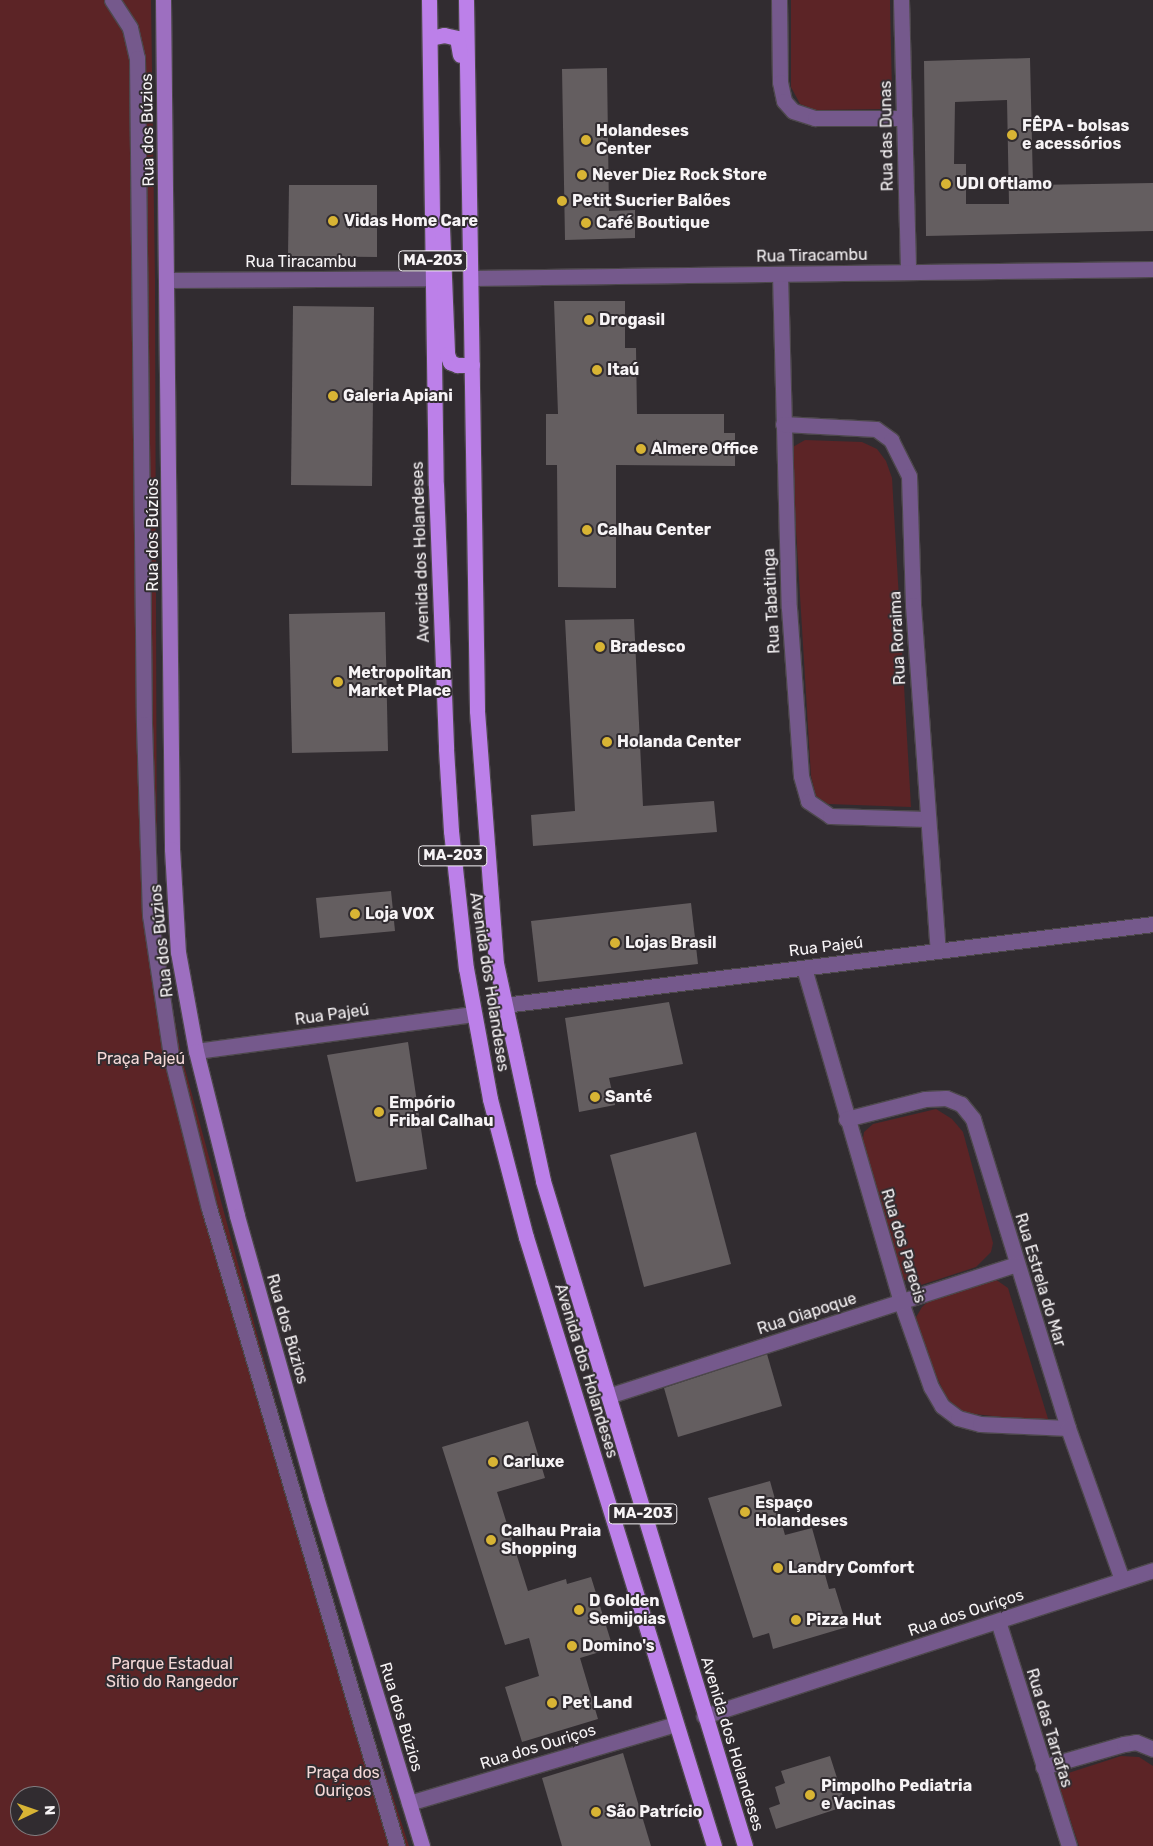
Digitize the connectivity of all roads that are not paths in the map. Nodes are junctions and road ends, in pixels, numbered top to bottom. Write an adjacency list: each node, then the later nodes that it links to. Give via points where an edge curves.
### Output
1 (112, 0): 39 (street, via 130,28 137,58 144,724 150,915 171,1056 209,1208)
2 (163, 0): 16 (main road, Rua dos Búzios)
3 (429, 0): 7 (main road, Avenida dos Holandeses / MA-203)
4 (466, 0): 9 (main road, Avenida dos Holandeses / MA-203)
5 (779, 0): 8 (street, via 780,82 784,101 793,111 815,118)
6 (901, 0): 8 (street, Rua das Dunas)
7 (430, 38): 9 (main road, via 451,36 460,43 461,141); 10 (main road, Avenida dos Holandeses / MA-203)
8 (904, 118): 12 (street, Rua das Dunas)
9 (470, 168): 15 (main road, Avenida dos Holandeses / MA-203)
10 (432, 205): 14 (main road, Avenida dos Holandeses / MA-203); 17 (main road, via 442,228 447,354 450,362)
11 (1153, 268): 12 (street, Rua Tiracambu)
12 (908, 272): 13 (street, Rua Tiracambu)
13 (780, 274): 15 (street, Rua Tiracambu); 18 (street, Rua Tabatinga)
14 (433, 278): 16 (street, Rua Tiracambu); 24 (main road, Avenida dos Holandeses / MA-203, via 446,758 451,831)
15 (471, 278): 17 (main road, Avenida dos Holandeses / MA-203)
16 (168, 280): 25 (main road, Rua dos Búzios, via 174,894 178,952)
17 (472, 365): 23 (main road, Avenida dos Holandeses / MA-203, via 477,711 492,927)
18 (783, 424): 19 (street, Rua Roraima, via 876,429 891,440 909,476 913,604); 19 (street, Rua Tabatinga, via 789,608 801,776 808,801 830,816)
19 (927, 819): 21 (street, Rua Roraima)
20 (1153, 924): 21 (street, Rua Pajeú)
21 (938, 951): 22 (street, Rua Pajeú)
22 (804, 968): 23 (street, Rua Pajeú); 26 (street, Rua dos Parecis)
23 (504, 1005): 29 (main road, Avenida dos Holandeses / MA-203, via 543,1181)
24 (474, 1014): 25 (street, Rua Pajeú); 35 (main road, Avenida dos Holandeses / MA-203, via 490,1099 526,1237)
25 (196, 1051): 38 (main road, Rua dos Búzios, via 237,1216 316,1497)
26 (846, 1119): 27 (street, Rua Estrela do Mar, via 925,1099 946,1098 961,1104 973,1119); 28 (street, Rua dos Parecis)
27 (1016, 1264): 28 (street, Rua Oiapoque); 30 (street, Rua Estrela do Mar)
28 (900, 1302): 29 (street, Rua Oiapoque); 30 (street, Rua dos Parecis, via 931,1387 942,1406 958,1418 980,1424)
29 (608, 1396): 34 (main road, Avenida dos Holandeses / MA-203)
30 (1068, 1428): 32 (street, Rua Estrela do Mar)
31 (1153, 1570): 32 (street, Rua dos Ouriços)
32 (1122, 1580): 33 (street, Rua dos Ouriços)
33 (998, 1621): 34 (street, Rua dos Ouriços); 37 (street, Rua das Tarrafas)
34 (704, 1716): 42 (main road, Avenida dos Holandeses / MA-203)
35 (676, 1724): 38 (street, Rua dos Ouriços); 41 (main road, Avenida dos Holandeses / MA-203)
36 (1153, 1749): 37 (street, via 1136,1742)
37 (1042, 1767): 43 (street, Rua das Tarrafas)
38 (409, 1803): 40 (main road, Rua dos Búzios)
39 (398, 1846)
40 (422, 1846)
41 (714, 1846)
42 (744, 1846)
43 (1069, 1846)

